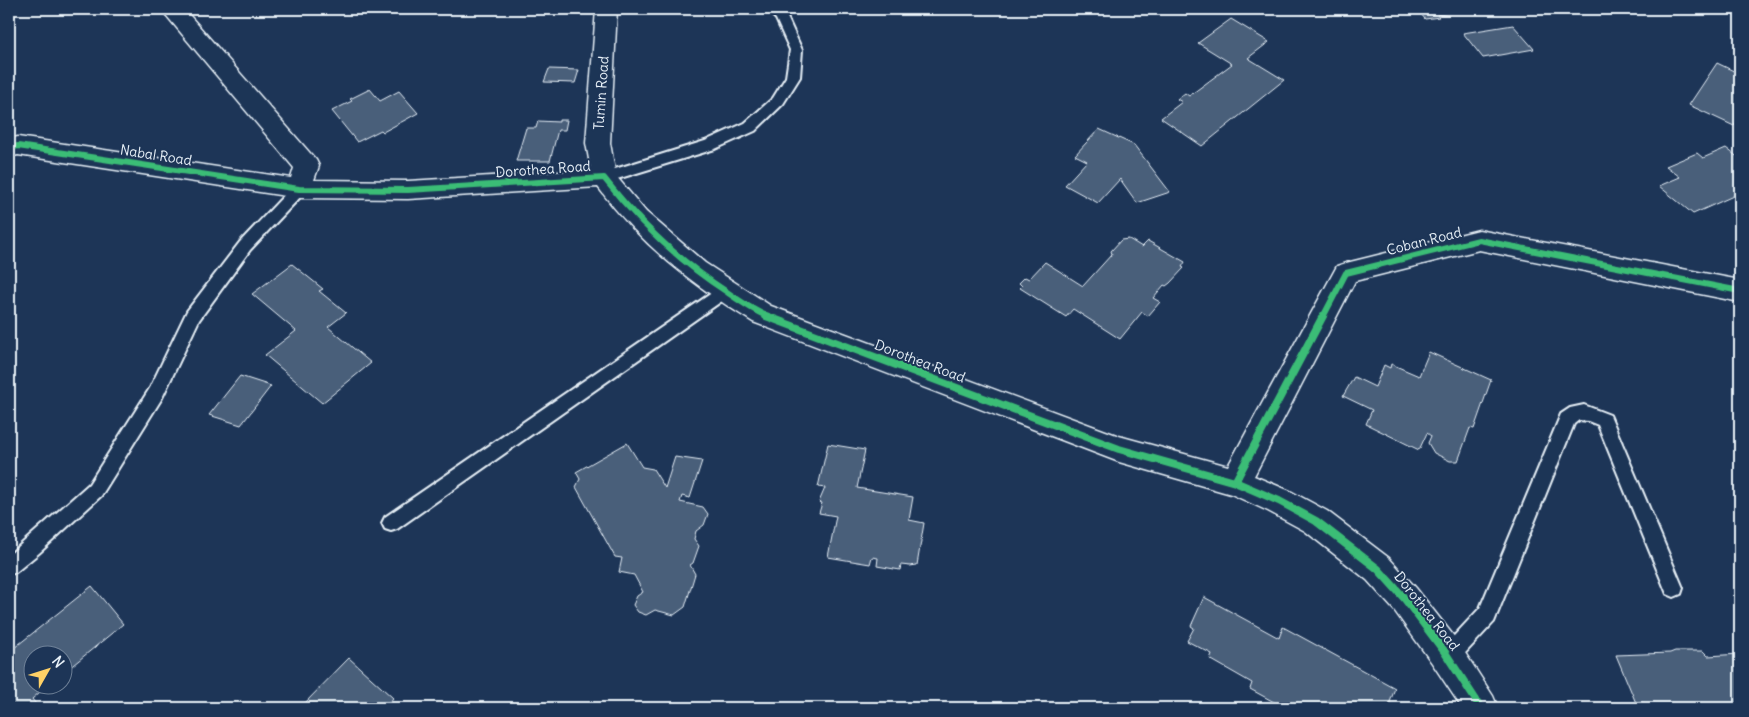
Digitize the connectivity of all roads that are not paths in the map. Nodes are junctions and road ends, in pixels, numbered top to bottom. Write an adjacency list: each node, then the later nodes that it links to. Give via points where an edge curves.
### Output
1 (172, 9): 6 (street, via 307,166)
2 (607, 9): 5 (street, Tumin Road, via 598,143)
3 (772, 9): 5 (lane, via 781,17 796,50 794,77 778,101 750,127 710,145)
4 (9, 148): 6 (street, Nabal Road, via 18,146)
5 (604, 178): 6 (street, Dorothea Road, via 408,190); 8 (street, Dorothea Road, via 632,214 674,254)
6 (299, 189): 11 (lane, via 244,246 193,316 156,393 95,490)
7 (1740, 291): 9 (street, Coban Road, via 1479,240 1346,273)
8 (724, 292): 9 (street, Dorothea Road, via 762,314 1110,446); 10 (lane)
9 (1234, 482): 13 (street, Dorothea Road, via 1316,521 1378,569)
10 (391, 522)
11 (9, 566)
12 (1674, 588): 13 (lane, via 1604,420 1585,411 1573,413 1567,419 1487,615)
13 (1448, 657): 14 (street, Dorothea Road)
14 (1481, 708)

